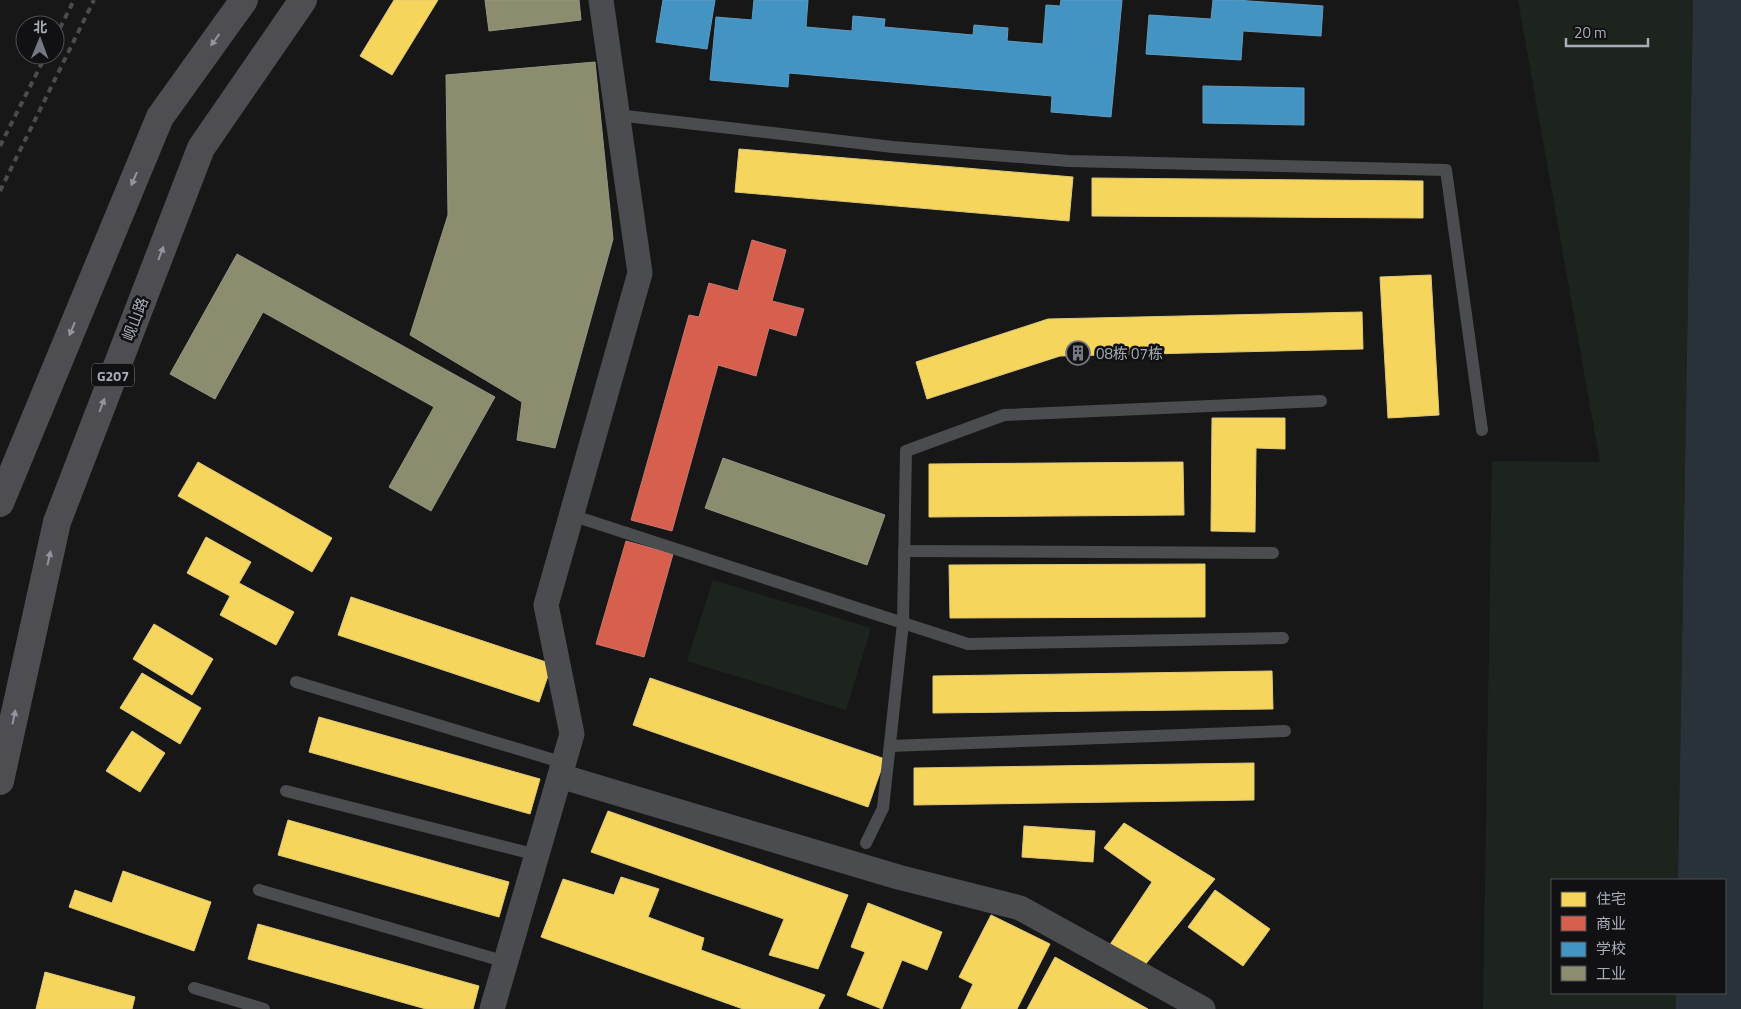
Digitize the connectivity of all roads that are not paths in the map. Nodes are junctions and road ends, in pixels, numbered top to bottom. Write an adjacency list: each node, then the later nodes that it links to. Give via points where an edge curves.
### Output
1 (244, 0): 7 (highway, one-way to 7, via 160,117)
2 (303, 0): 17 (highway, 岘山路 / G207, one-way to 2, via 57,522 201,148)
3 (602, 0): 4 (street)
4 (617, 115): 6 (lane, via 893,147 1069,161 1446,170); 8 (street, via 640,273)
5 (1321, 401): 9 (lane, via 1004,415 906,451)
6 (1482, 430)
7 (0, 503)
8 (571, 515): 11 (lane); 16 (street, via 546,605 572,734)
9 (904, 551): 10 (lane); 11 (lane)
10 (1273, 553)
11 (902, 623): 12 (lane, via 968,644); 15 (lane)
12 (1282, 638)
13 (296, 682): 16 (lane)
14 (1285, 731): 15 (lane)
15 (890, 746): 19 (lane, via 883,808)
16 (562, 769): 20 (street); 26 (street, via 898,877 1020,908)
17 (0, 781)
18 (286, 791): 20 (lane)
19 (866, 843)
20 (536, 856): 22 (street)
21 (259, 890): 22 (lane)
22 (506, 962): 25 (street)
23 (194, 988): 24 (lane)
24 (264, 1009)
25 (492, 1009)
26 (1203, 1009)

